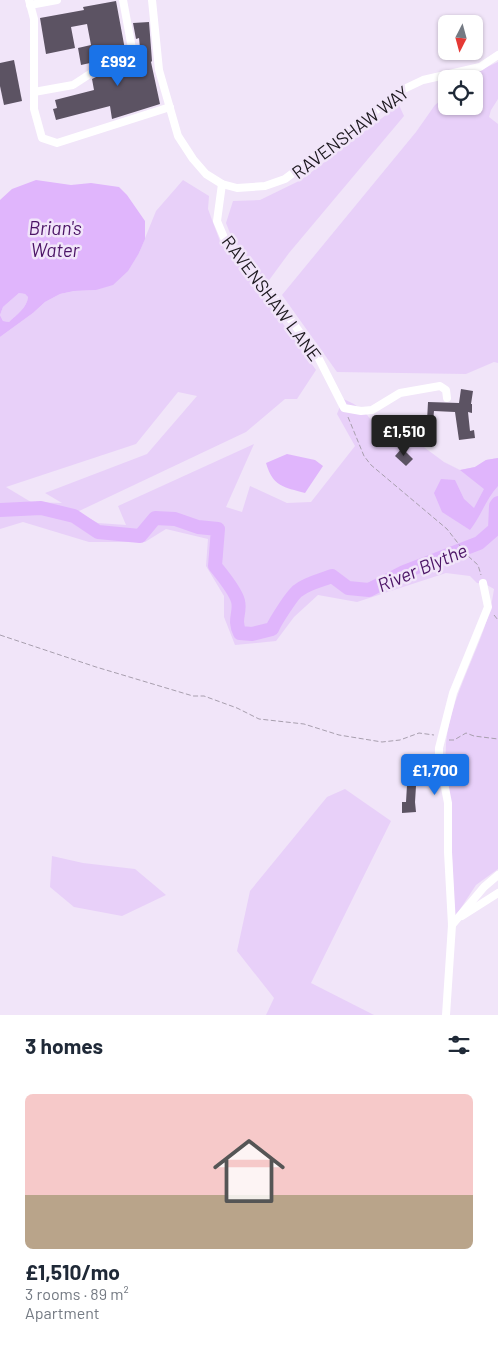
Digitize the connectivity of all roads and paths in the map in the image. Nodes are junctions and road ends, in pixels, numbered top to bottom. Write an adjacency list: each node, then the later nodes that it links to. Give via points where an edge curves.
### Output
1 (57, 0): 4 (street)
2 (123, 0): 6 (street, via 134,58 96,70 73,85)
3 (152, 0): 7 (street, RAVENSHAW WAY, via 159,70)
4 (30, 2): 6 (street, via 34,19)
5 (498, 55): 8 (street, RAVENSHAW WAY, via 480,67 423,80 404,89 285,179 265,186 237,188)
6 (34, 92): 7 (street, via 34,109 42,138 57,143)
7 (170, 107): 8 (street, RAVENSHAW WAY, via 178,136 193,159 206,174)
8 (222, 184): 10 (street, RAVENSHAW LANE, via 217,221 225,240 318,357)
9 (447, 398): 10 (street, via 446,390 440,386 400,393 372,410)
10 (344, 408): 11 (path, via 371,465 447,529 478,565)
11 (483, 583): 13 (street, via 488,607 453,693)
12 (0, 635): 13 (path, via 96,667 193,696 204,696 259,719 304,724 382,742 419,733)
13 (442, 736): 14 (path, via 446,740 454,740 466,733); 17 (street, via 439,757 448,803)
14 (498, 739)
15 (498, 875): 17 (street)
16 (498, 893): 17 (street)
17 (454, 922): 18 (street)
18 (446, 1015)

